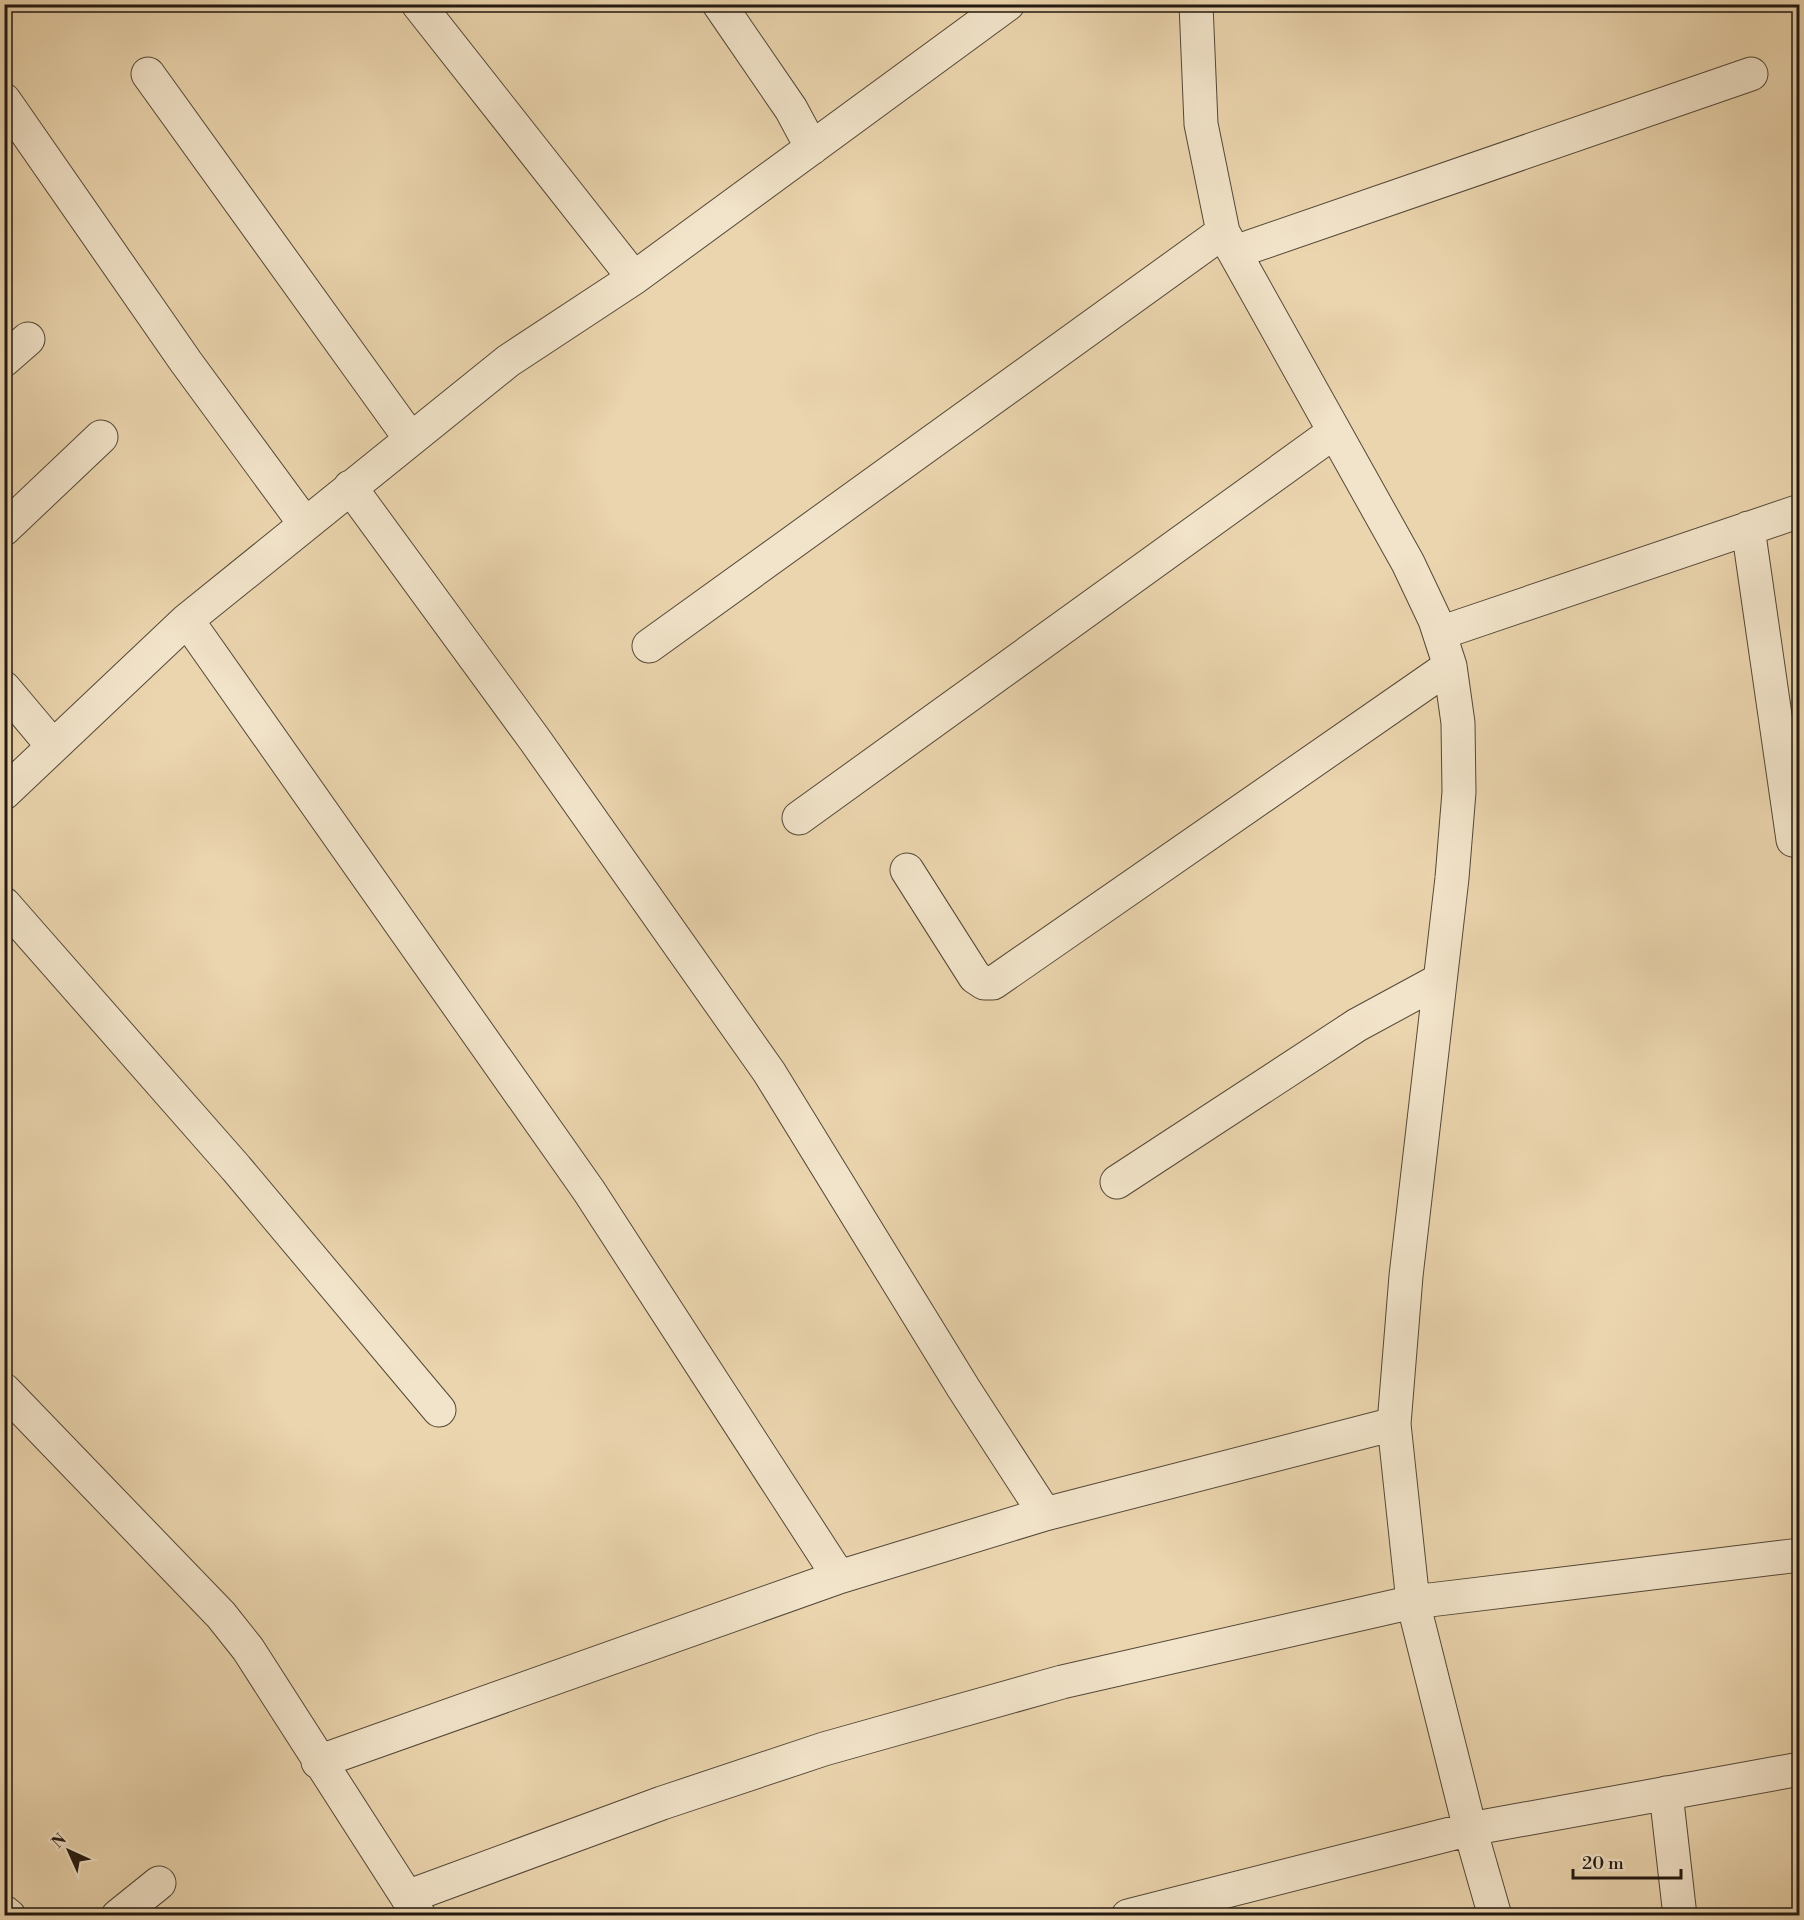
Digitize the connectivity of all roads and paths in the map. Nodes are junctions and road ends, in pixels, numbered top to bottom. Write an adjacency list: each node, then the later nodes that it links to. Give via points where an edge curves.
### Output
1 (418, 4): 10 (street)
2 (719, 4): 8 (street)
3 (1008, 4): 8 (street)
4 (1197, 5): 9 (street, via 1201,124)
5 (148, 74): 13 (street)
6 (1751, 74): 9 (street)
7 (4, 100): 16 (street, via 186,362)
8 (812, 148): 10 (street)
9 (1229, 242): 11 (street); 21 (street)
10 (634, 278): 13 (street, via 508,361)
11 (1334, 432): 20 (street, via 1408,563); 26 (street)
12 (100, 437): 18 (street)
13 (410, 438): 14 (street)
14 (350, 487): 16 (street); 35 (street, via 535,740 775,1081)
15 (1800, 511): 17 (street)
16 (305, 524): 19 (street)
17 (1748, 528): 20 (street); 27 (street)
18 (4, 529)
19 (187, 620): 24 (street); 37 (street, via 589,1191)
20 (1440, 633): 22 (street)
21 (649, 646)
22 (1450, 666): 28 (street, via 993,984 975,977); 30 (street, via 1458,723 1459,792)
23 (4, 688): 24 (street)
24 (52, 745): 25 (street)
25 (4, 793)
26 (799, 818)
27 (1793, 840)
28 (907, 870)
29 (4, 904): 33 (street, via 236,1168)
30 (1440, 980): 31 (street, via 1357,1025); 34 (street, via 1406,1276)
31 (1117, 1182)
32 (4, 1390): 39 (street, via 221,1616 275,1687)
33 (439, 1410)
34 (1394, 1424): 35 (street); 38 (street)
35 (1045, 1514): 37 (street)
36 (1800, 1555): 38 (street)
37 (839, 1576): 39 (street)
38 (1413, 1602): 42 (street); 44 (street, via 1062,1682 835,1746 662,1803)
39 (318, 1761): 44 (street)
40 (1800, 1769): 41 (street)
41 (1666, 1793): 42 (street); 50 (street)
42 (1470, 1829): 48 (street); 49 (street)
43 (159, 1883): 47 (street)
44 (413, 1906)
45 (4, 1912): 46 (street)
46 (9, 1916)
47 (118, 1916)
48 (1128, 1916)
49 (1495, 1916)
50 (1680, 1916)

